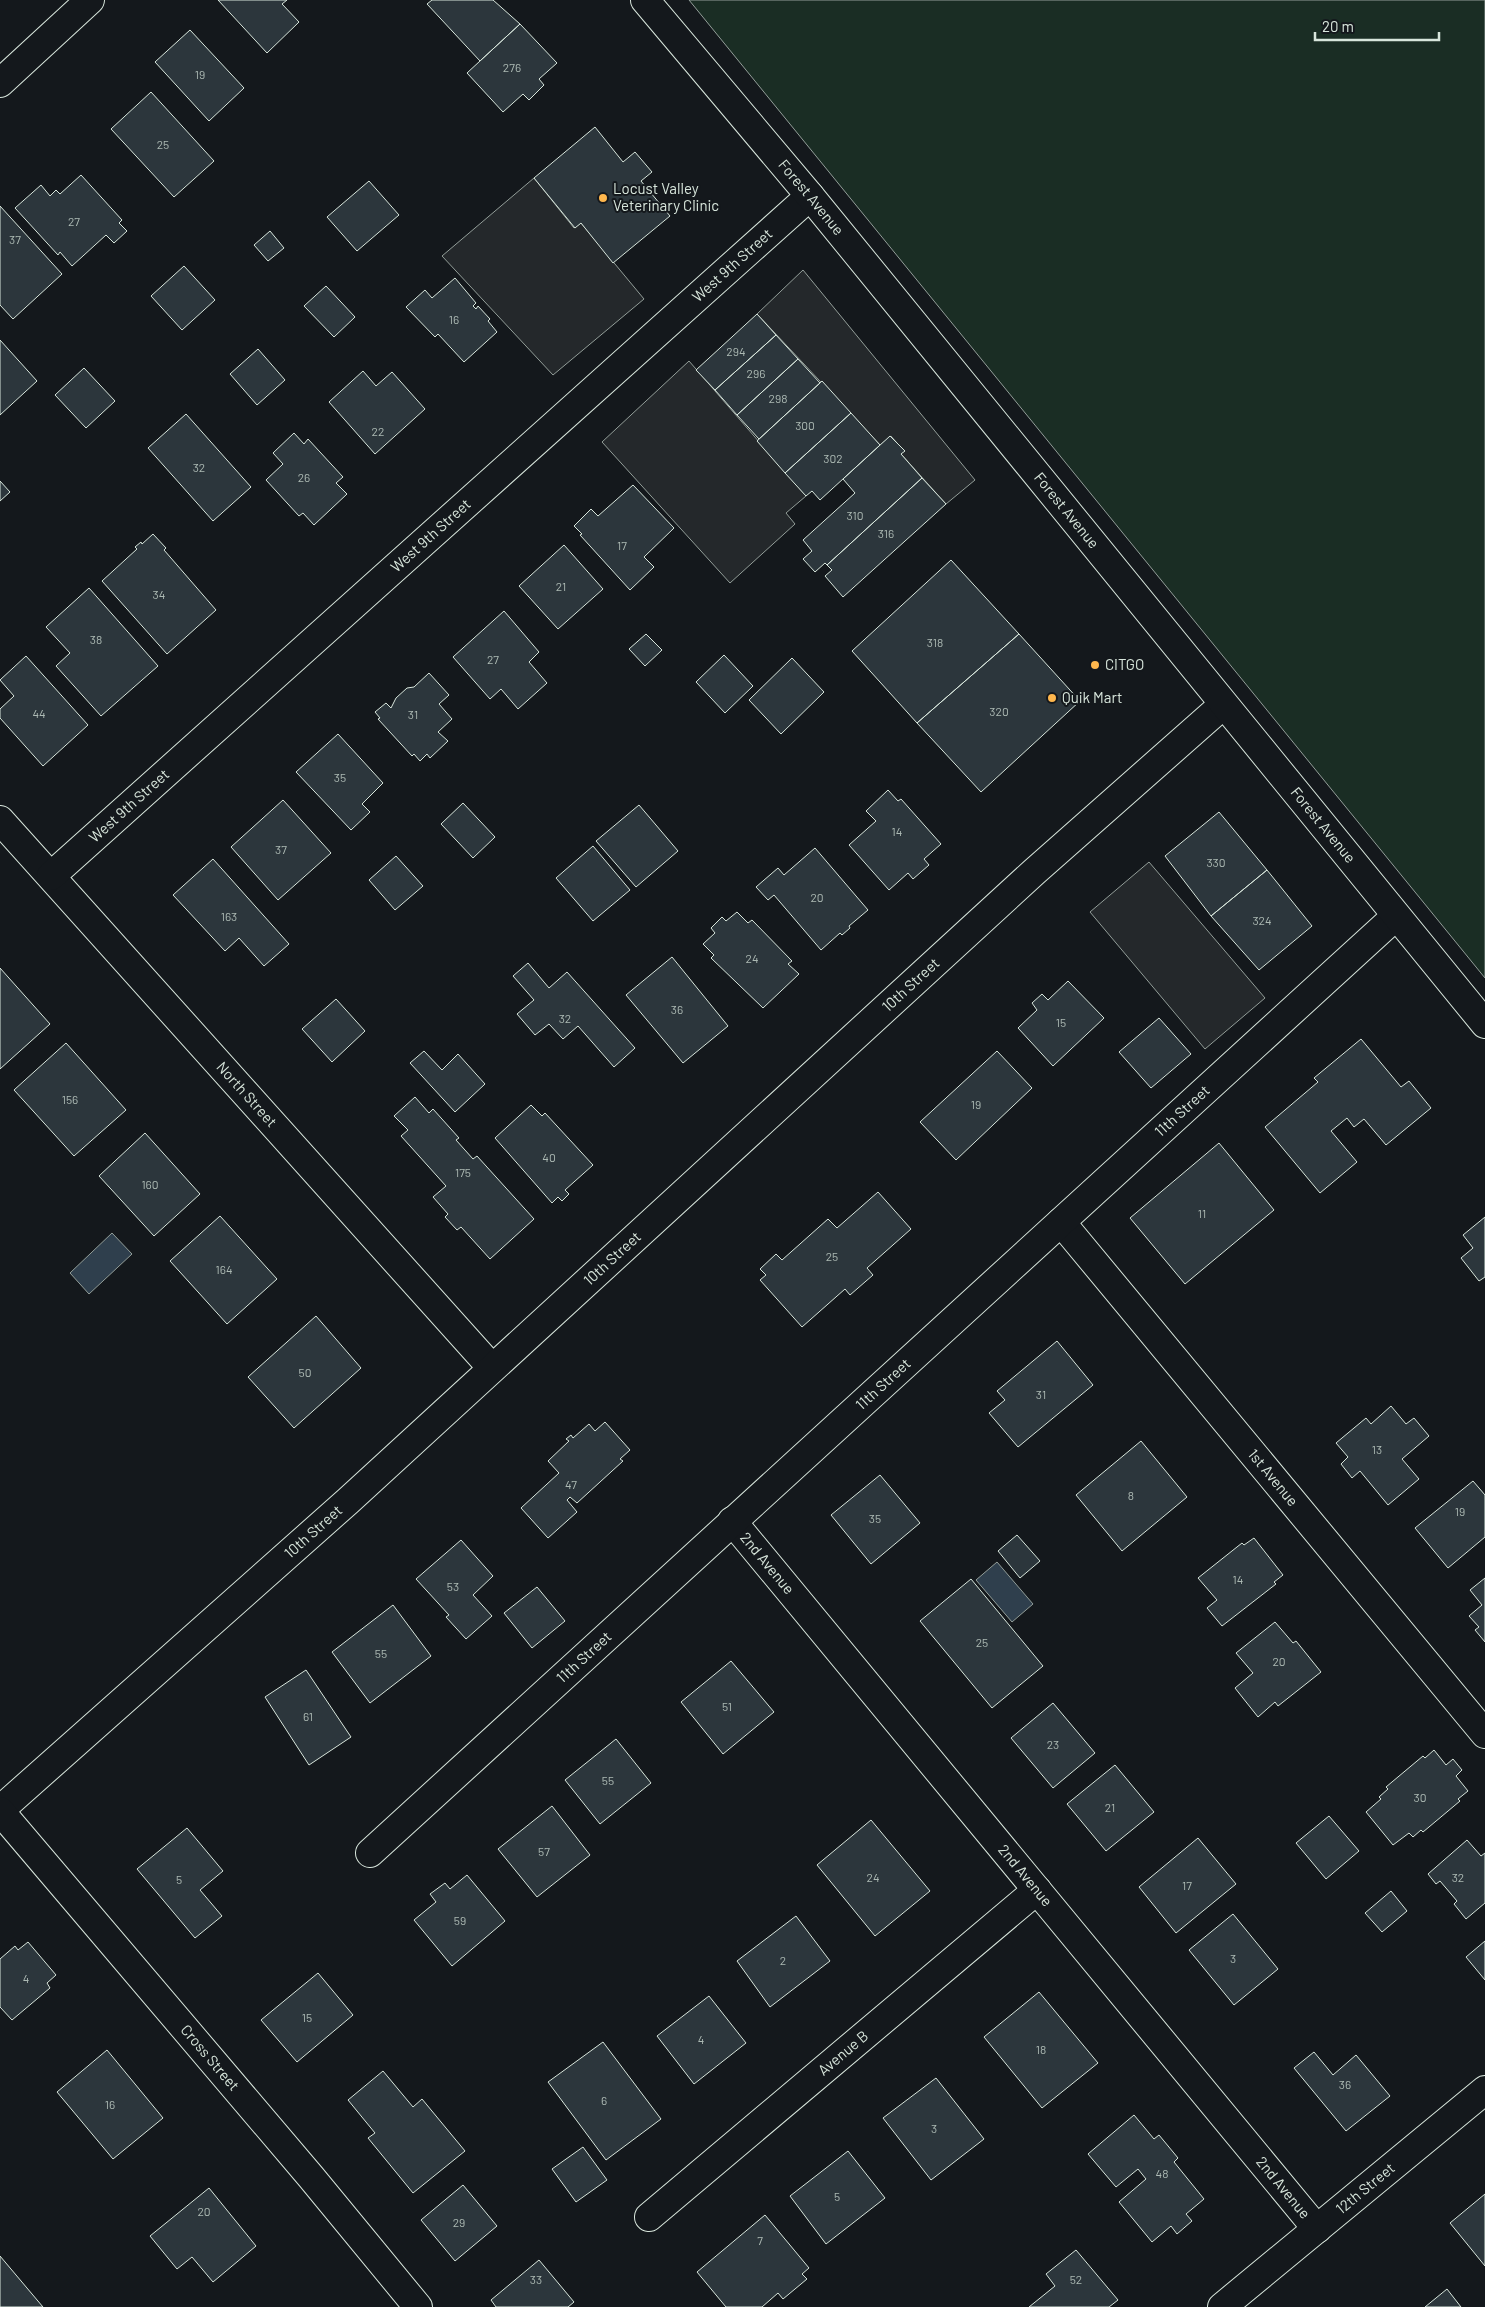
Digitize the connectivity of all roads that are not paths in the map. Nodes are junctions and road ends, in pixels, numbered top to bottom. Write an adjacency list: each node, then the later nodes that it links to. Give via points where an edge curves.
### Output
1 (90, 0): 3 (street)
2 (645, 0): 4 (street, Forest Avenue)
3 (0, 83)
4 (810, 196): 5 (street, Forest Avenue); 7 (street, West 9th Street)
5 (1223, 705): 8 (street, Forest Avenue); 11 (street, 10th Street, via 1034,872)
6 (0, 820): 7 (street, North Street)
7 (51, 876): 11 (street, North Street)
8 (1396, 916): 9 (street, Forest Avenue); 10 (street, 11th Street)
9 (1485, 1024)
10 (1061, 1222): 12 (street, 11th Street); 13 (street, 1st Avenue)
11 (492, 1368): 14 (street, 10th Street, via 348,1501)
12 (732, 1521): 15 (street, 11th Street); 16 (street, 2nd Avenue)
13 (1485, 1734)
14 (0, 1810): 20 (street, Cross Street)
15 (370, 1853)
16 (1037, 1890): 18 (street, Avenue B); 19 (street, 2nd Avenue)
17 (1485, 2090): 19 (street, 12th Street)
18 (649, 2217)
19 (1317, 2229): 21 (street, 12th Street)
20 (418, 2307)
21 (1222, 2307)

